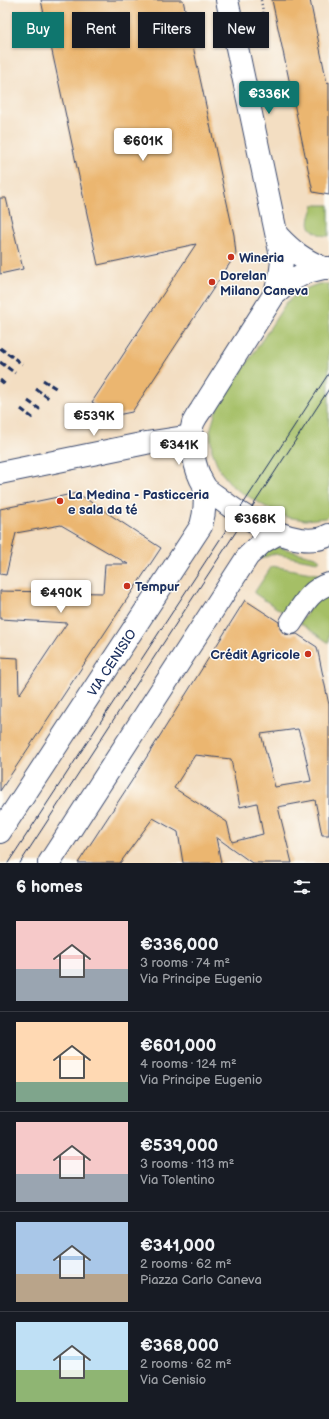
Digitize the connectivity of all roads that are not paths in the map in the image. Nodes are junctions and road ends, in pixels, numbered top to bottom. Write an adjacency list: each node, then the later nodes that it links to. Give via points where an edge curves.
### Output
1 (227, 0): 2 (main road)
2 (278, 236): 3 (main road, via 308,261); 4 (main road, via 282,261)
3 (326, 268): 4 (main road, via 308,272 292,280)
4 (274, 295): 5 (main road, via 193,423)
5 (191, 436): 6 (main road); 7 (main road, via 193,454)
6 (0, 473)
7 (204, 486): 8 (main road, via 245,517); 12 (main road, VIA CENISIO, via 205,513 201,526)
8 (280, 533): 9 (main road, via 300,539 317,539); 13 (main road, via 263,542 248,556)
9 (329, 535)
10 (329, 584): 11 (main road, via 318,588 310,596)
11 (290, 623)
12 (0, 832)
13 (49, 863)

